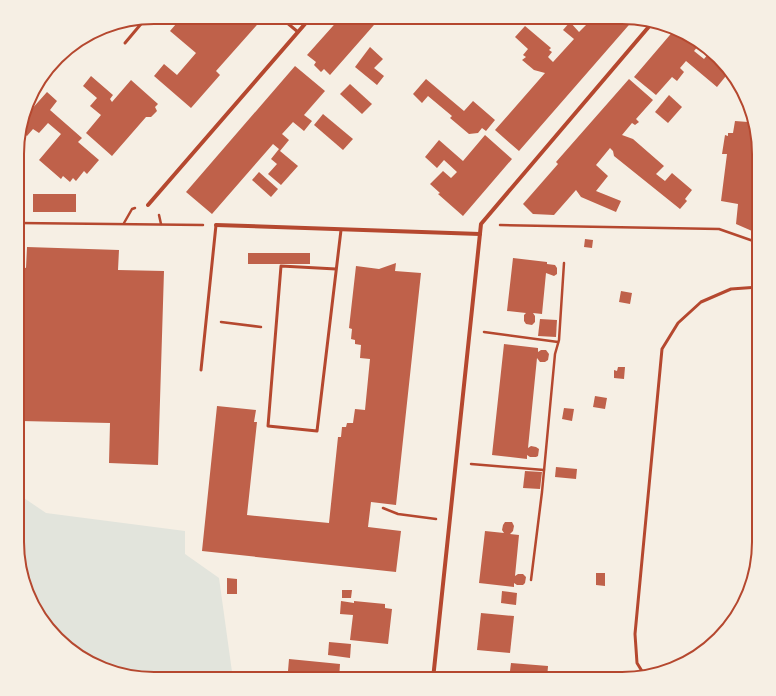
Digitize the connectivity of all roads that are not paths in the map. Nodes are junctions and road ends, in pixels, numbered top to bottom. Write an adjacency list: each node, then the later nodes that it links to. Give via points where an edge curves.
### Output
1 (288, 24): 5 (lane)
2 (305, 24): 5 (street)
3 (140, 25): 6 (lane)
4 (649, 26): 10 (street, via 481,224)
5 (298, 32): 7 (street)
6 (125, 43)
7 (148, 205)
8 (216, 225): 9 (street); 13 (lane)
9 (341, 230): 10 (street); 11 (lane)
10 (480, 234): 15 (street)
11 (336, 269): 11 (lane, via 281,266 268,426 317,431)
12 (752, 288): 14 (lane, via 731,289 701,302 678,322 662,349 635,634 637,663)
13 (201, 370)
14 (642, 671)
15 (434, 672)

